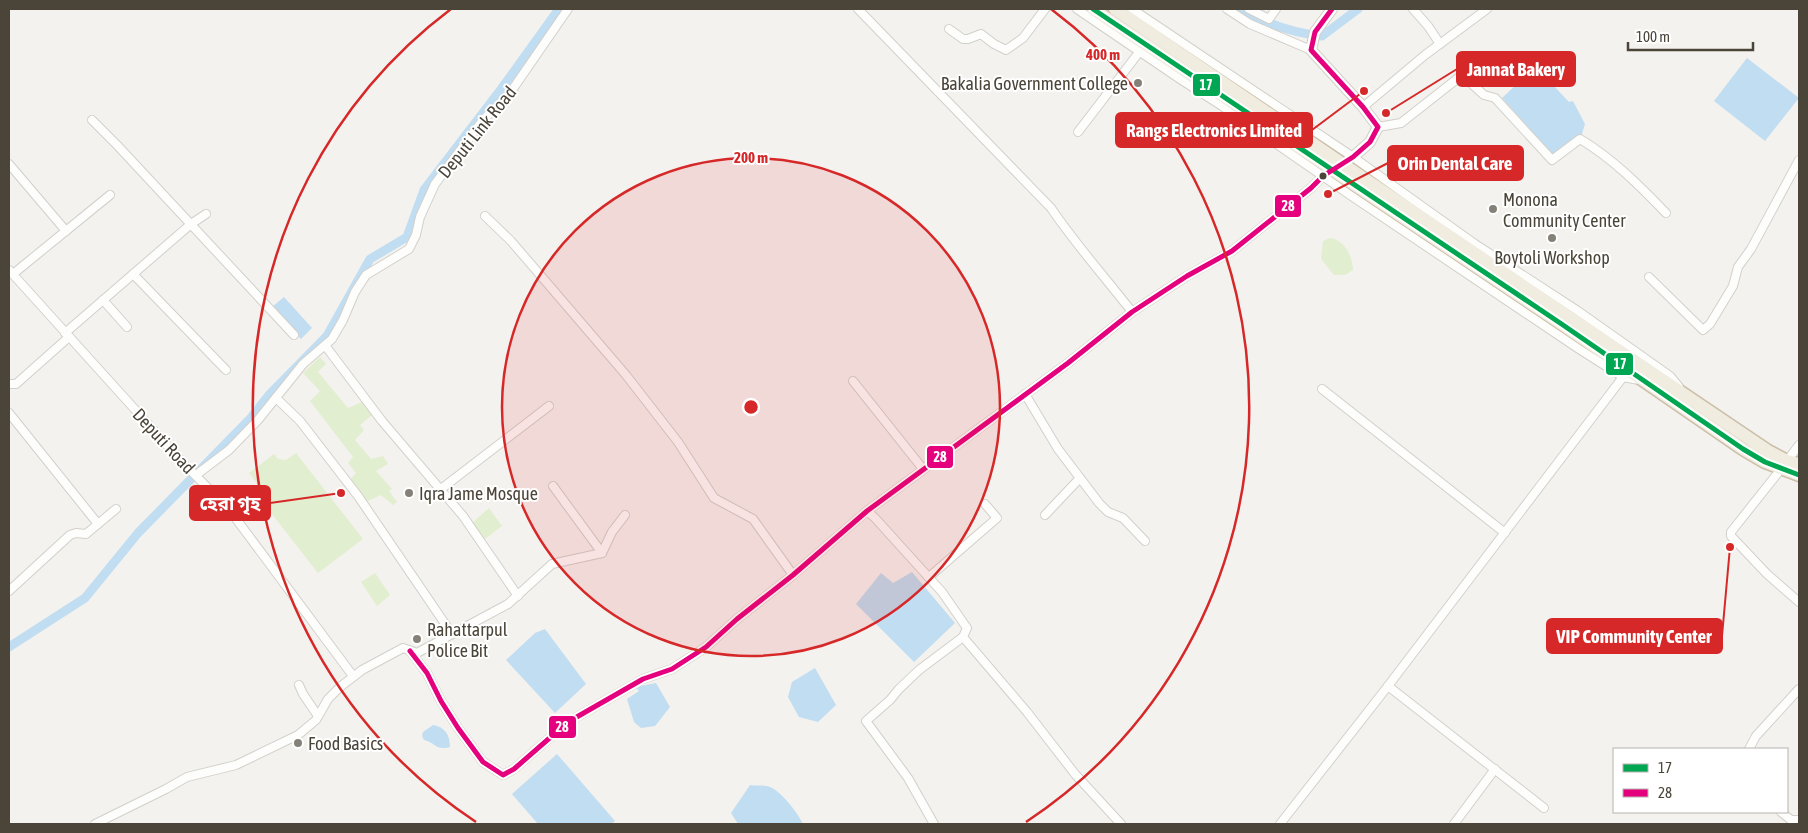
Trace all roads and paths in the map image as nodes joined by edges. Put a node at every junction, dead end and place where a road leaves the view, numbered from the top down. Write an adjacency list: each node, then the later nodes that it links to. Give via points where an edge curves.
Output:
1 (568, 9): 48 (street, Deputi Link Road, via 508,96 483,120 435,184 409,248 366,275 332,339 303,364)
2 (858, 9): 36 (street, via 1051,208)
3 (1045, 9): 14 (street, via 1023,38 1006,50 981,34 968,40)
4 (1077, 9): 17 (street)
5 (1094, 9): 43 (highway)
6 (1115, 9): 49 (highway)
7 (1132, 9): 22 (street)
8 (1227, 9): 16 (street, via 1250,24)
9 (1249, 9): 10 (street, via 1269,19)
10 (1276, 9)
11 (1332, 9): 16 (street, via 1315,32)
12 (1413, 9): 15 (street)
13 (1487, 9): 15 (street)
14 (949, 29)
15 (1440, 44): 18 (street)
16 (1311, 46): 18 (street)
17 (1140, 51): 21 (street); 25 (street)
18 (1363, 107): 20 (street)
19 (92, 120): 30 (street)
20 (1378, 127): 22 (street, via 1370,142); 27 (street, via 1401,123 1462,75 1484,95 1495,98 1552,160 1580,139 1597,149)
21 (1078, 132)
22 (1350, 159): 49 (street, via 1670,376)
23 (1799, 160): 34 (street, via 1738,267 1733,286 1703,330)
24 (9, 164): 31 (street)
25 (1326, 174): 36 (street, via 1232,252 1187,276); 42 (street, via 1470,276)
26 (110, 195): 31 (street)
27 (1666, 213)
28 (206, 214): 30 (street)
29 (485, 216): 69 (street, via 511,241 626,375 678,442 714,498 752,518)
30 (191, 224): 33 (street); 39 (street)
31 (66, 231): 32 (street)
32 (11, 272): 38 (street, Deputi Road)
33 (133, 274): 35 (street); 41 (street)
34 (1649, 277)
35 (103, 300): 37 (street); 38 (street)
36 (1132, 312): 47 (street)
37 (127, 327)
38 (67, 335): 45 (street, via 15,385); 55 (street, Deputi Road)
39 (294, 335)
40 (327, 348): 59 (street, via 382,421)
41 (226, 370)
42 (1623, 377): 43 (street); 66 (street)
43 (1641, 380): 49 (highway)
44 (853, 381): 54 (street)
45 (9, 384)
46 (1322, 389): 66 (street)
47 (1025, 394): 54 (street); 57 (street, via 1058,449)
48 (276, 398): 55 (street, Deputi Link Road, via 228,450); 74 (street, via 309,432 363,503)
49 (1679, 399): 53 (highway)
50 (549, 406): 59 (street)
51 (9, 413): 65 (street)
52 (1799, 445): 53 (street)
53 (1789, 465): 56 (highway); 73 (street, via 1731,532 1731,536)
54 (923, 469): 62 (street)
55 (196, 475): 77 (street, Deputi Road, via 228,508)
56 (1799, 475)
57 (1080, 478): 64 (street); 67 (street, via 1108,512 1123,518)
58 (553, 486): 68 (street)
59 (441, 489): 72 (street)
60 (985, 504): 70 (street, via 997,518)
61 (116, 509): 65 (street)
62 (866, 511): 69 (street); 70 (street)
63 (625, 515): 68 (street)
64 (1046, 515)
65 (98, 524): 71 (street, via 86,534 70,535)
66 (1505, 533): 79 (street)
67 (1145, 541)
68 (602, 553): 72 (street, via 552,564)
69 (793, 575): 76 (street, via 706,647 672,669 642,679 568,722 504,775 483,762)
70 (929, 577): 75 (street, via 967,628)
71 (9, 591)
72 (518, 596): 74 (street)
73 (1799, 602)
74 (452, 634): 76 (street, via 417,654)
75 (963, 637): 88 (street, via 919,670 866,721 908,778); 89 (street, via 1075,774)
76 (410, 651): 77 (street, via 403,648 390,653)
77 (353, 676): 81 (street, via 328,699)
78 (299, 685): 81 (street)
79 (1388, 686): 83 (street); 90 (street)
80 (1799, 689): 82 (street, via 1756,736)
81 (318, 716): 87 (street, via 298,735 270,749 230,767 187,777)
82 (1750, 748)
83 (1495, 769): 84 (street); 91 (street)
84 (1544, 808)
85 (1782, 813): 86 (street, via 1791,820)
86 (1799, 820)
87 (95, 824)
88 (934, 824)
89 (1121, 824)
90 (1280, 824)
91 (1454, 824)

